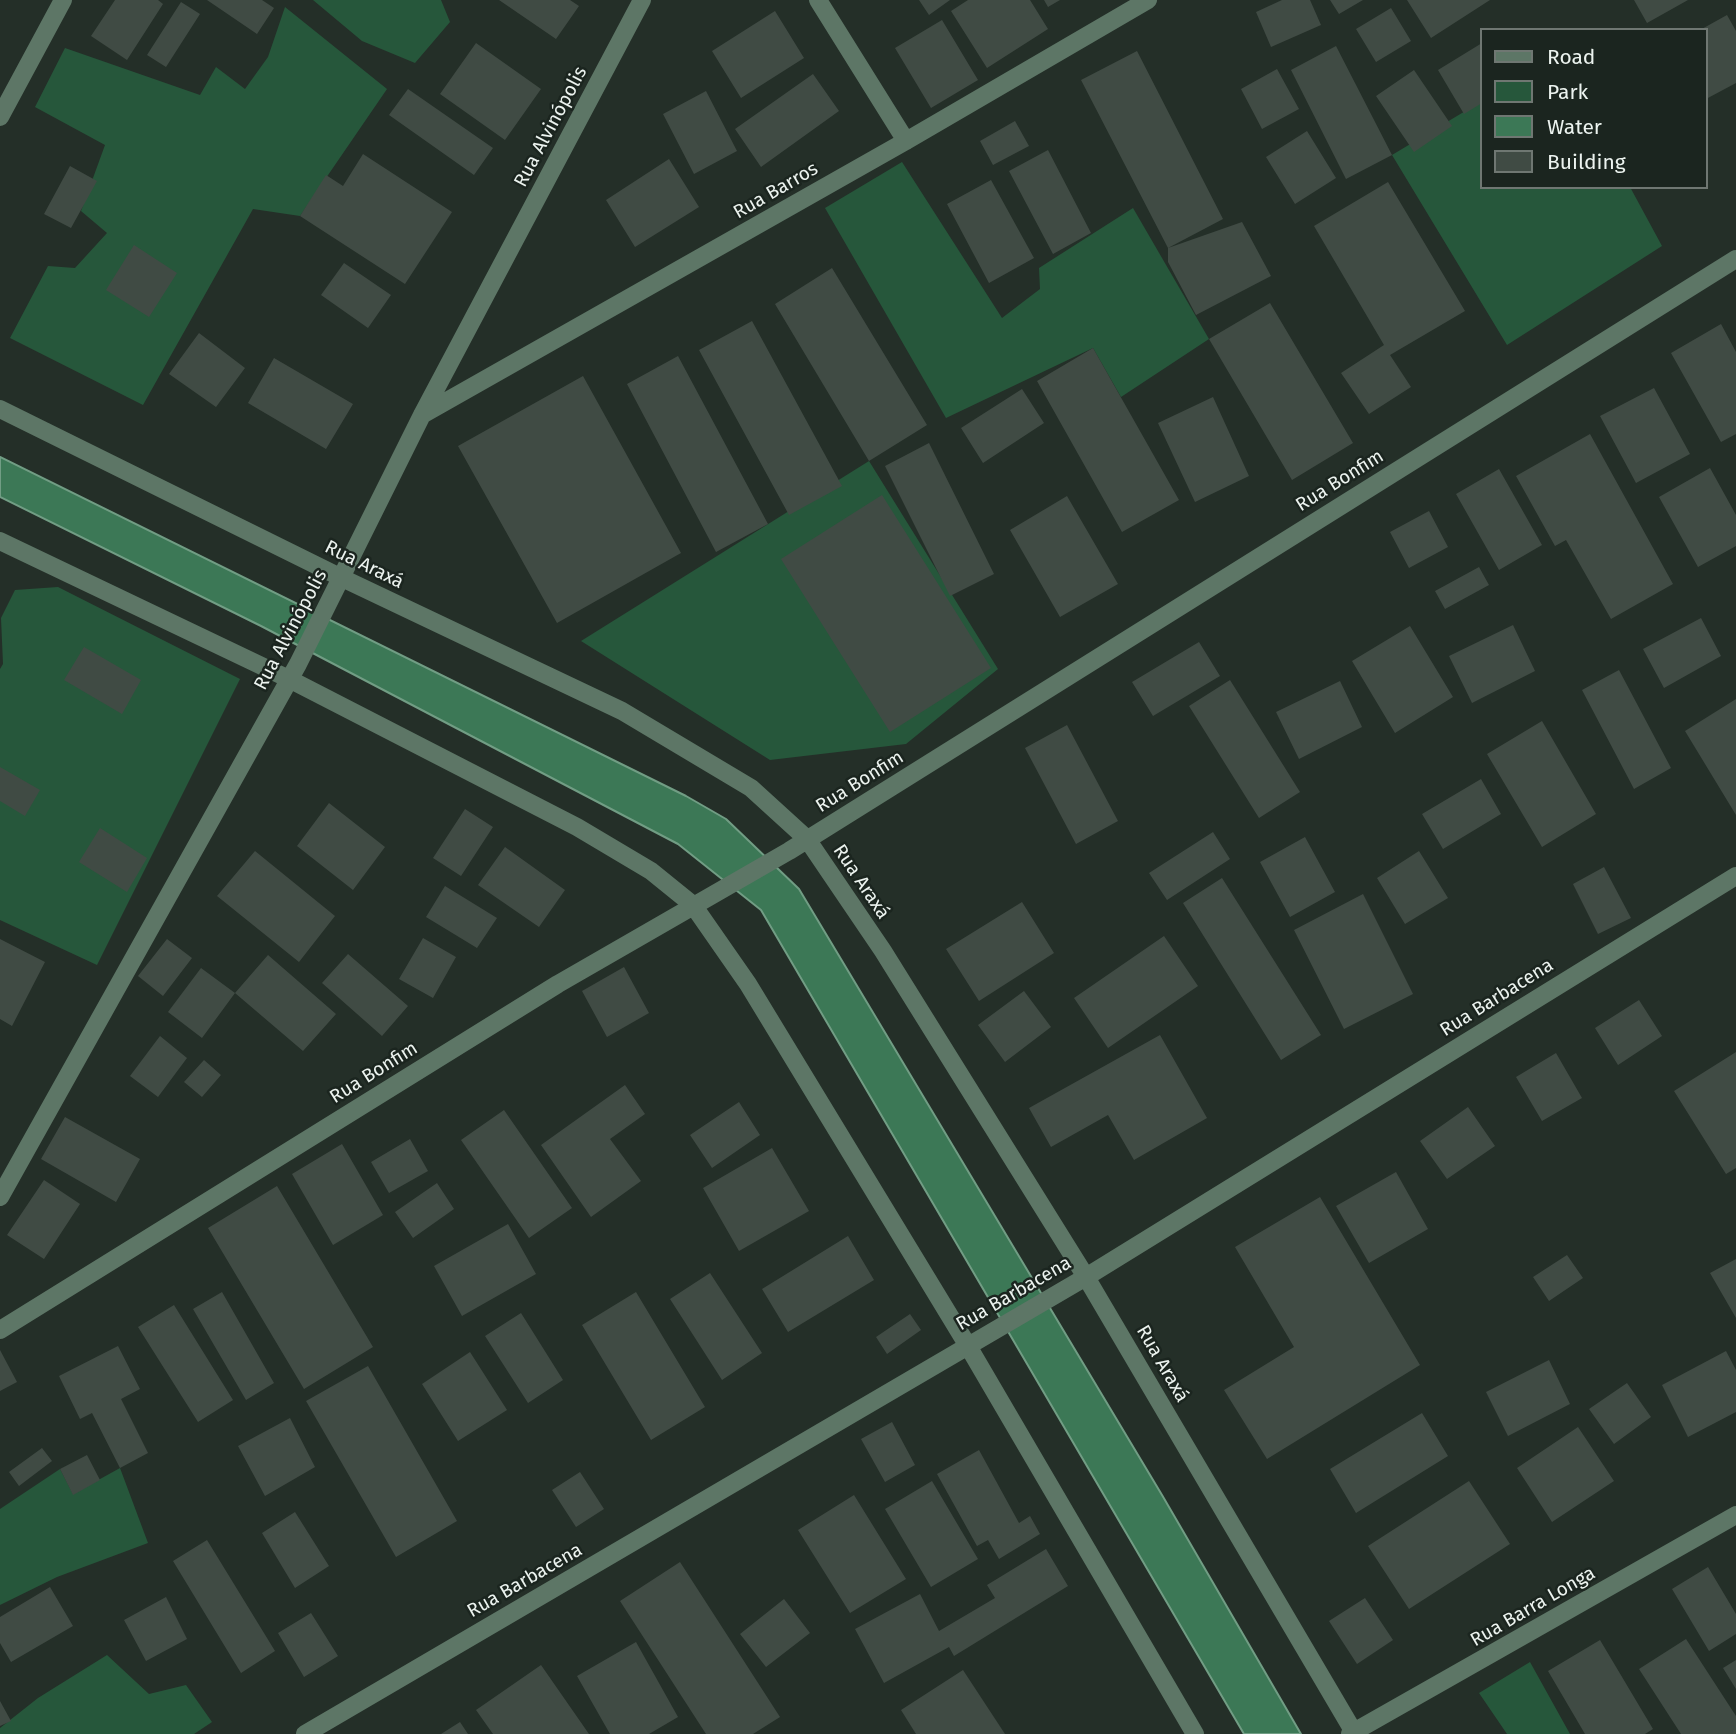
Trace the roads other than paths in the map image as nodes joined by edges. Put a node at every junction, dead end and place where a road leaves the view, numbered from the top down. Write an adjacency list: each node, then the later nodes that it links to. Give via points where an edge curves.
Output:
1 (63, 0): 5 (street)
2 (642, 0): 9 (street, Rua Alvinópolis)
3 (818, 0): 6 (street)
4 (1148, 0): 6 (street, Rua Barros)
5 (0, 117)
6 (906, 141): 9 (street, Rua Barros)
7 (1736, 259): 13 (street, Rua Bonfim)
8 (0, 409): 11 (street, Rua Araxá)
9 (422, 415): 11 (street, Rua Alvinópolis)
10 (0, 541): 12 (street)
11 (342, 578): 12 (street, Rua Alvinópolis); 13 (street, Rua Araxá, via 622,711 751,788)
12 (294, 672): 15 (street, via 577,827 651,872); 16 (street, Rua Alvinópolis)
13 (807, 839): 15 (street, Rua Bonfim); 17 (street, Rua Araxá)
14 (1736, 876): 17 (street, Rua Barbacena)
15 (693, 905): 18 (street, Rua Bonfim); 19 (street, via 748,984)
16 (0, 1197)
17 (1086, 1277): 19 (street, Rua Barbacena); 23 (street, Rua Araxá)
18 (0, 1330)
19 (968, 1346): 21 (street, Rua Barbacena); 22 (street)
20 (1736, 1515): 23 (street, Rua Barra Longa)
21 (305, 1734)
22 (1195, 1734)
23 (1353, 1734)

